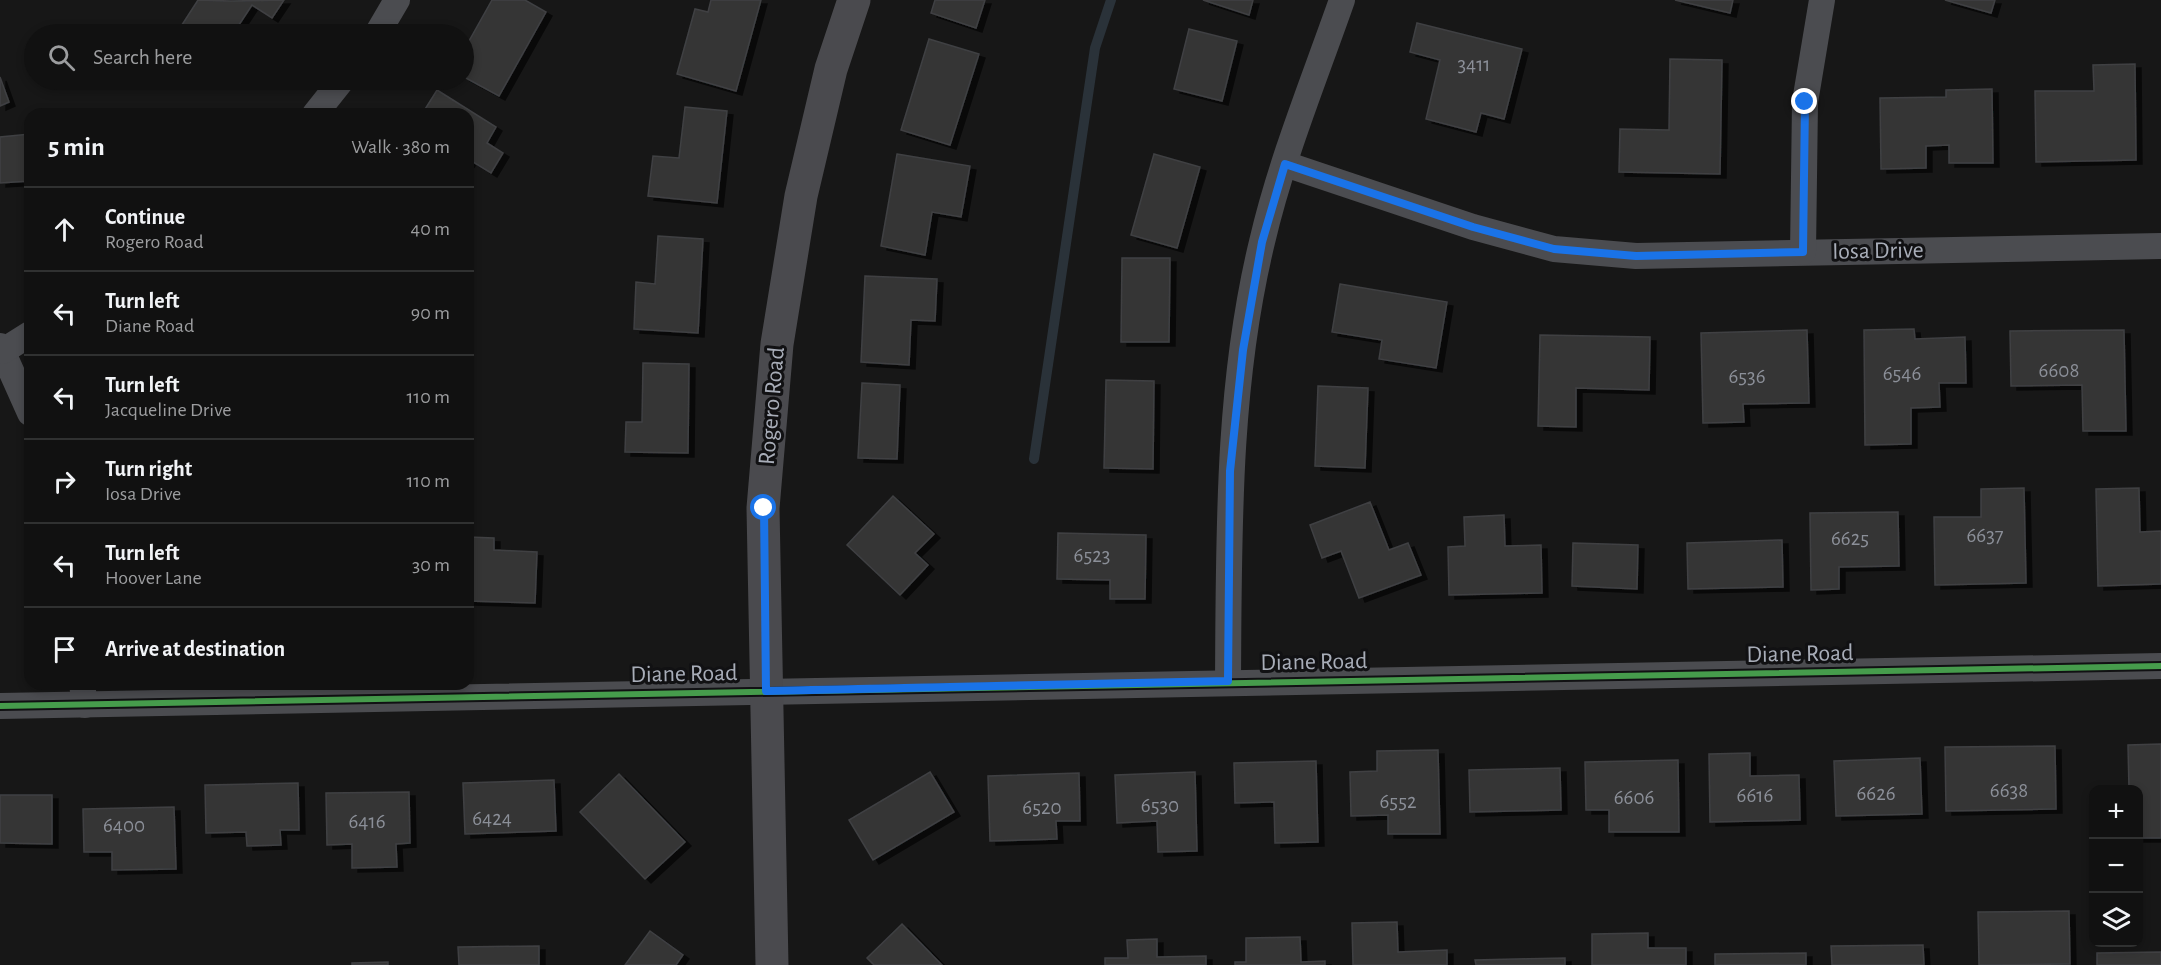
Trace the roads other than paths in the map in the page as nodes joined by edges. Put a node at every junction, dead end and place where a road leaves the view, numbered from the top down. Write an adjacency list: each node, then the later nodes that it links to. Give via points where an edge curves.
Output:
1 (398, 0): 5 (street)
2 (854, 0): 16 (street, Rogero Road, via 831,69 801,196 777,344 764,508)
3 (1342, 0): 8 (street)
4 (1822, 0): 10 (street, via 1805,102)
5 (384, 24)
6 (334, 90): 7 (street)
7 (320, 108)
8 (1285, 164): 10 (street, Iosa Drive, via 1473,227 1554,249 1636,256); 15 (street, via 1262,242 1243,350 1231,460)
9 (2161, 246): 10 (street, Iosa Drive)
10 (1803, 252)
11 (24, 337): 12 (street)
12 (1, 349): 13 (street)
13 (24, 400)
14 (2161, 666): 15 (street, Diane Road)
15 (1228, 681): 16 (street, Diane Road)
16 (766, 691): 17 (street, Diane Road); 19 (street, Rogero Road)
17 (83, 694): 18 (street, Diane Road)
18 (0, 706)
19 (772, 965)

